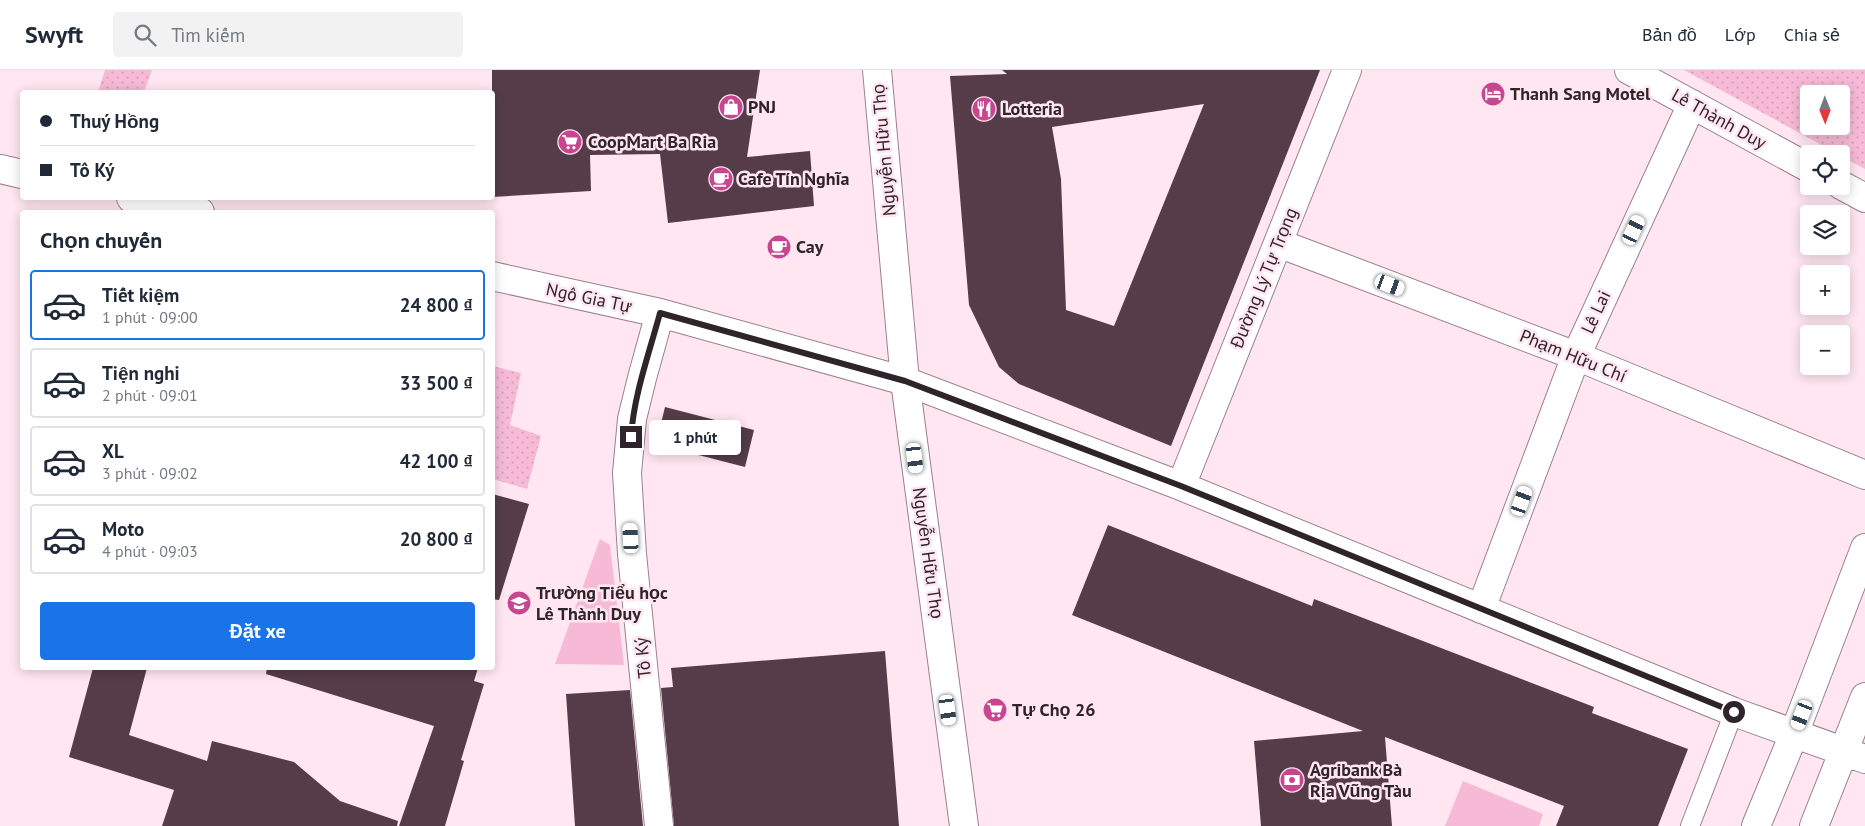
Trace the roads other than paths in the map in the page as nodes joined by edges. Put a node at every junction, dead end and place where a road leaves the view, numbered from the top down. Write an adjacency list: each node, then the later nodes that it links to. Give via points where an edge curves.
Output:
1 (877, 70): 16 (street, Nguyễn Hữu Thọ)
2 (1347, 70): 12 (street, Đường Lý Tự Trọng)
3 (1629, 70): 4 (street, Lê Thành Duy)
4 (1692, 104): 5 (street, Lê Thành Duy); 15 (street, Lê Lai)
5 (1800, 163)
6 (0, 169): 7 (street)
7 (20, 174)
8 (1850, 190): 9 (street)
9 (1865, 198)
10 (141, 200): 11 (street)
11 (190, 210)
12 (1278, 243): 15 (street, Phạm Hữu Chí); 18 (street, Đường Lý Tự Trọng)
13 (495, 277): 14 (street, Ngô Gia Tự)
14 (660, 313): 16 (street, Ngô Gia Tự); 25 (street, Tô Ký, via 632,419 628,473 632,554)
15 (1576, 356): 17 (street, Phạm Hữu Chí); 20 (street, Lê Lai)
16 (905, 381): 18 (street, Ngô Gia Tự); 26 (street, Nguyễn Hữu Thọ)
17 (1865, 475)
18 (1181, 486): 20 (street, Ngô Gia Tự)
19 (1865, 548): 23 (street)
20 (1481, 609): 22 (street, Ngô Gia Tự)
21 (1865, 697): 24 (street)
22 (1734, 712): 23 (street, Ngô Gia Tự); 27 (lane)
23 (1794, 734): 24 (street, Ngô Gia Tự); 28 (street)
24 (1854, 756): 29 (street)
25 (659, 826)
26 (964, 826)
27 (1690, 826)
28 (1756, 826)
29 (1814, 826)

